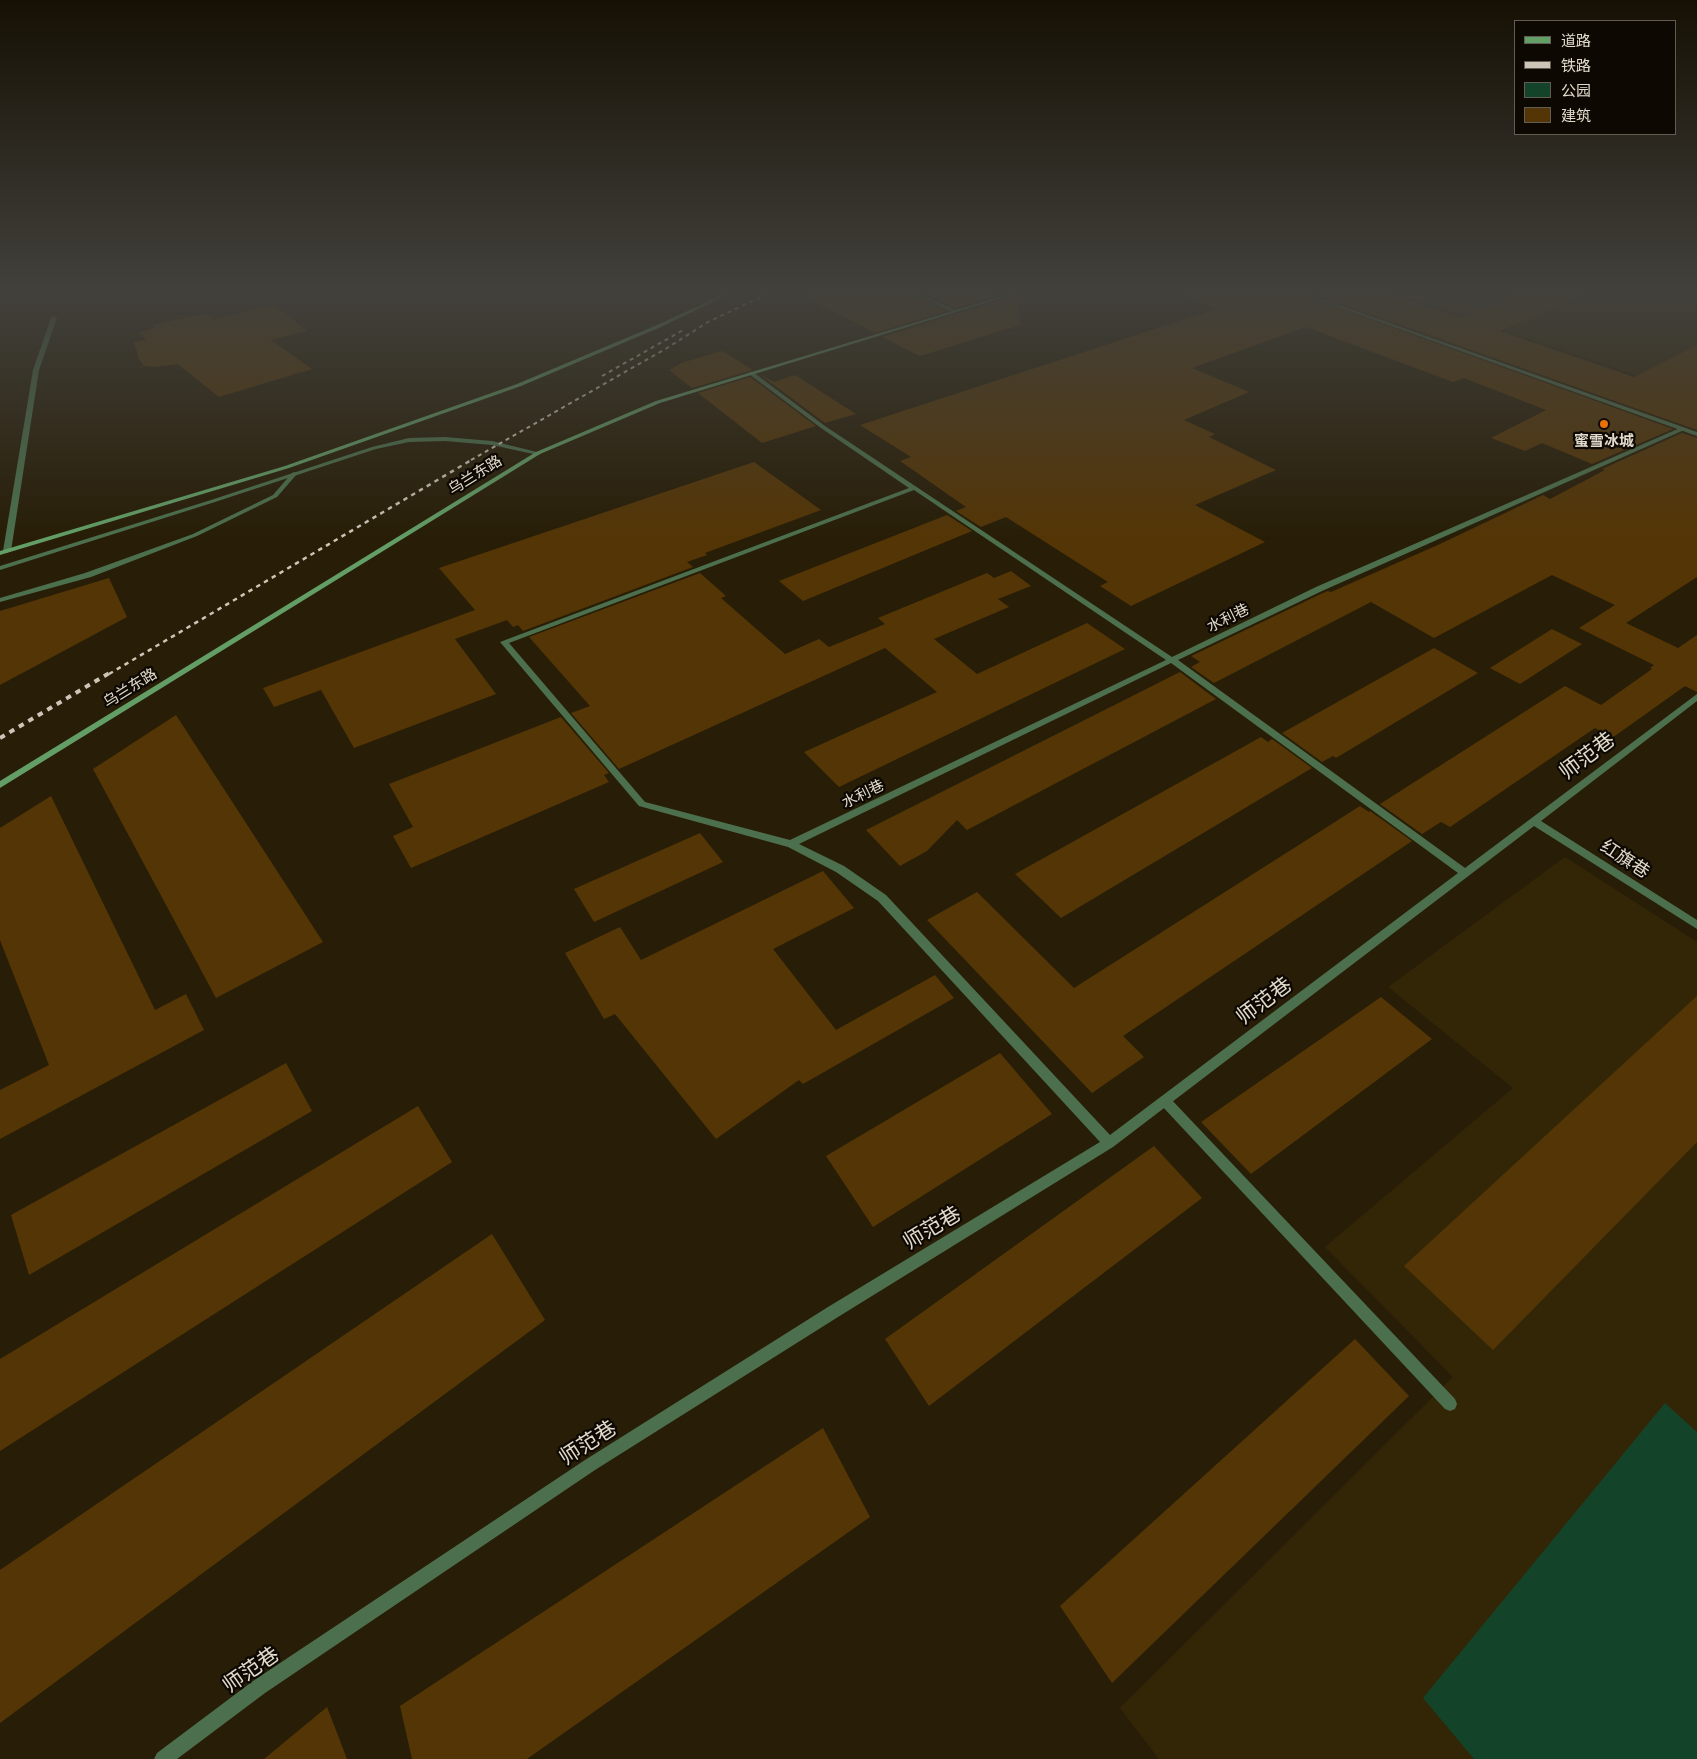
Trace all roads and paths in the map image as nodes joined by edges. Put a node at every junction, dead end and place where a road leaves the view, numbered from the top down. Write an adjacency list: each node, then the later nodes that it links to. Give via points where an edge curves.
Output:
1 (35, 376): 11 (street)
2 (540, 376): 11 (main road, via 287,466)
3 (742, 376): 8 (main road, 乌兰东路, via 658,402)
4 (756, 376): 10 (street, via 823,427)
5 (1534, 376): 6 (street)
6 (1682, 429): 7 (street); 14 (street, 水利巷, via 1319,589)
7 (1697, 434)
8 (538, 453): 9 (street, via 492,443 409,440); 16 (main road, 乌兰东路)
9 (294, 474): 12 (street); 13 (street, via 275,496 195,535 88,575)
10 (914, 488): 14 (street); 18 (street, via 504,642 642,804)
11 (3, 552)
12 (0, 568)
13 (0, 600)
14 (1172, 660): 18 (street, 水利巷); 19 (street)
15 (1697, 697): 17 (street, 师范巷)
16 (0, 785)
17 (1534, 821): 19 (street, 师范巷); 20 (street, 红旗巷)
18 (790, 844): 22 (street, via 840,869 882,898)
19 (1465, 874): 21 (street, 师范巷)
20 (1697, 925)
21 (1165, 1100): 22 (street, 师范巷); 23 (street)
22 (1109, 1143): 24 (street, 师范巷, via 590,1465 259,1687)
23 (1450, 1404)
24 (163, 1759)

